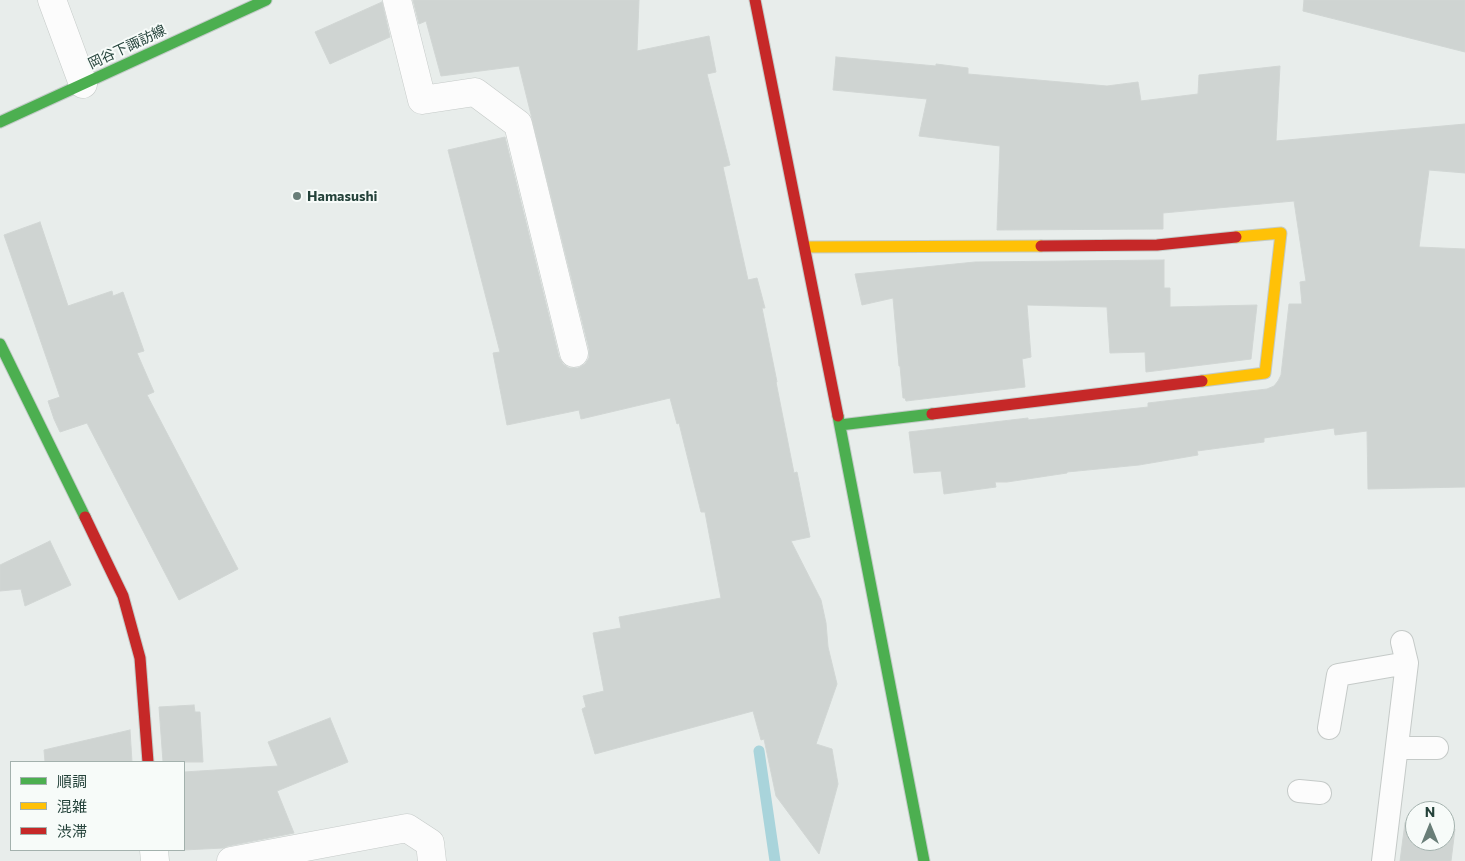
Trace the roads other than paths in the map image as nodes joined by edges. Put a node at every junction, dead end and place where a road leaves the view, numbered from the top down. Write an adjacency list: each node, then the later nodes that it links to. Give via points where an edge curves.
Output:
1 (52, 0): 5 (street)
2 (266, 0): 5 (street, 岡谷下諏訪線)
3 (397, 0): 9 (street, via 422,100 475,92 518,124)
4 (755, 0): 7 (street)
5 (82, 84): 6 (street, 岡谷下諏訪線)
6 (0, 122)
7 (805, 247): 10 (street); 10 (street, via 1157,245 1281,233 1265,373)
8 (0, 344): 14 (street, via 123,596 140,658)
9 (574, 353)
10 (840, 425): 17 (street)
11 (1330, 728): 12 (lane, via 1338,675 1404,652)
12 (1397, 748): 13 (lane); 18 (lane)
13 (1437, 748)
14 (148, 761)
15 (231, 861): 16 (street, via 408,828 430,843)
16 (432, 861)
17 (924, 861)
18 (1383, 861)

